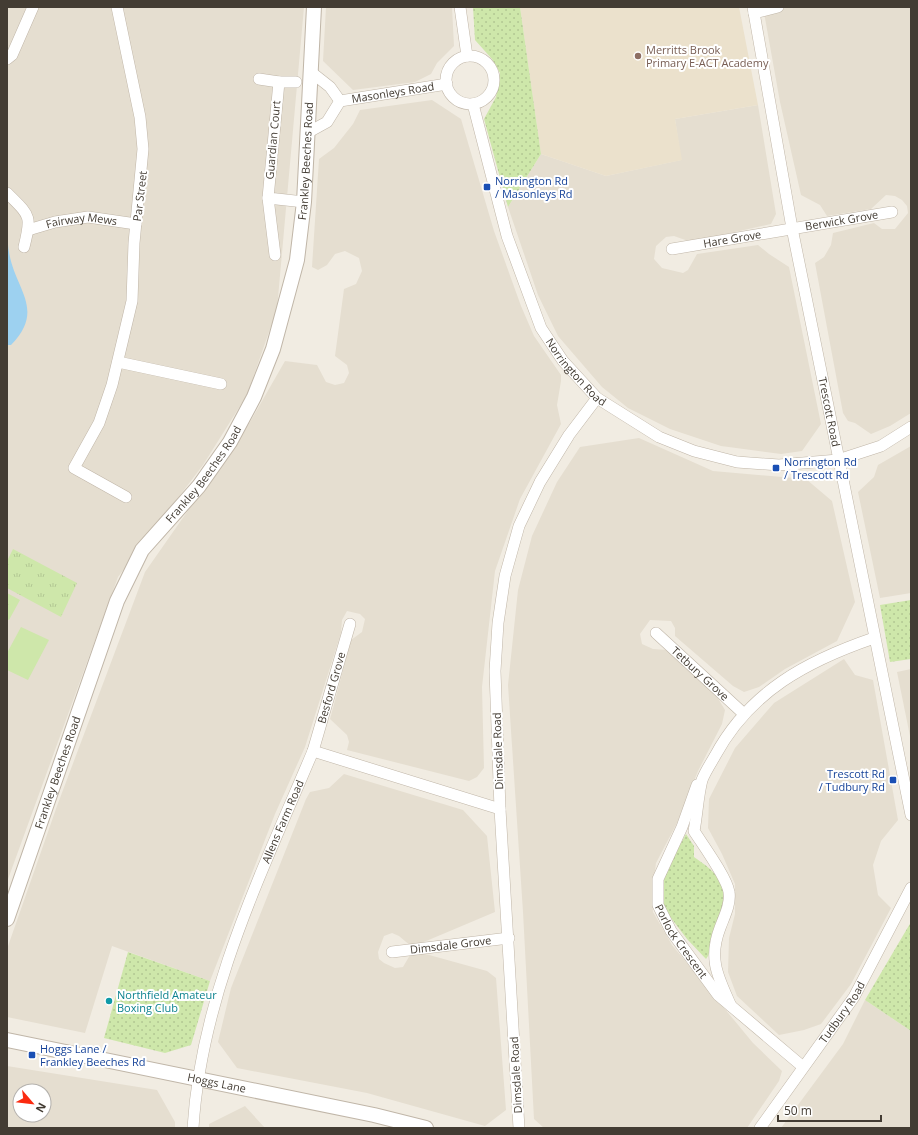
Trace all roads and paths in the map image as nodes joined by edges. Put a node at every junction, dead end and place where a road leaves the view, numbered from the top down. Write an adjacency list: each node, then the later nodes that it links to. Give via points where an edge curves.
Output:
1 (33, 7): 8 (street, via 12,55)
2 (117, 7): 21 (street, Par Street, via 142,132 143,166)
3 (314, 7): 9 (street, Frankley Beeches Road)
4 (460, 7): 7 (street)
5 (778, 7): 6 (street)
6 (753, 10): 22 (street, Trescott Road)
7 (467, 56): 13 (street, via 456,60 450,66); 15 (street, via 484,60 490,66 494,81 491,92)
8 (7, 59)
9 (311, 72): 14 (street, Masonleys Road, via 330,87); 16 (street, Frankley Beeches Road)
10 (259, 79): 11 (street)
11 (279, 82): 12 (street); 18 (street, Guardian Court)
12 (296, 82)
13 (446, 84): 14 (street, Masonleys Road); 15 (street, via 458,100)
14 (340, 101): 16 (street, Masonleys Road, via 327,122)
15 (473, 104): 29 (street, Norrington Road, via 507,236 541,328 563,362)
16 (307, 133): 19 (street, Frankley Beeches Road)
17 (7, 193): 23 (street, Fairway Mews, via 27,214 30,225)
18 (268, 198): 19 (street); 26 (street, Guardian Court)
19 (304, 202): 42 (street, Frankley Beeches Road, via 297,260 285,309 254,397 230,442 199,486 142,550 129,574 117,601)
20 (892, 212): 22 (street, Berwick Grove)
21 (136, 224): 23 (street, Fairway Mews, via 88,216); 27 (street, Par Street, via 132,301)
22 (792, 228): 25 (street, Hare Grove); 31 (street, Trescott Road)
23 (28, 230): 24 (street, Fairway Mews)
24 (24, 247)
25 (672, 249)
26 (274, 255)
27 (118, 362): 28 (street); 32 (street, Par Street, via 99,423 74,468)
28 (220, 384)
29 (597, 398): 31 (street, Norrington Road, via 659,437 694,451 737,462 780,465); 39 (street, Dimsdale Road, via 569,435 540,482 519,526 505,576 495,670)
30 (911, 427): 31 (street, Norrington Road, via 881,446)
31 (838, 460): 35 (street, Trescott Road)
32 (126, 497)
33 (350, 624): 37 (street, Besford Grove)
34 (656, 633): 36 (street, Tetbury Grove)
35 (874, 638): 36 (street, Porlock Crescent, via 835,651 792,673); 40 (street, Trescott Road)
36 (744, 714): 38 (street, Porlock Crescent, via 729,731)
37 (313, 752): 39 (street); 48 (street, Allens Farm Road, via 250,901 219,987)
38 (702, 780): 45 (street, Porlock Crescent, via 694,831 724,877 729,893 726,912 713,951 718,977); 45 (street, Porlock Crescent, via 696,785 682,827 658,879 658,905 671,931 718,995)
39 (500, 810): 43 (street, Dimsdale Road)
40 (911, 815)
41 (911, 888): 47 (street, Tudbury Road, via 854,997)
42 (7, 919)
43 (509, 938): 44 (street, Dimsdale Grove); 51 (street, Dimsdale Road)
44 (392, 952)
45 (731, 1006): 47 (street, Porlock Crescent)
46 (7, 1040): 48 (street, Hoggs Lane)
47 (802, 1066): 52 (street, Tudbury Road)
48 (198, 1079): 49 (street, Allens Farm Road); 50 (street, Hoggs Lane)
49 (192, 1128)
50 (426, 1128)
51 (519, 1128)
52 (760, 1128)

